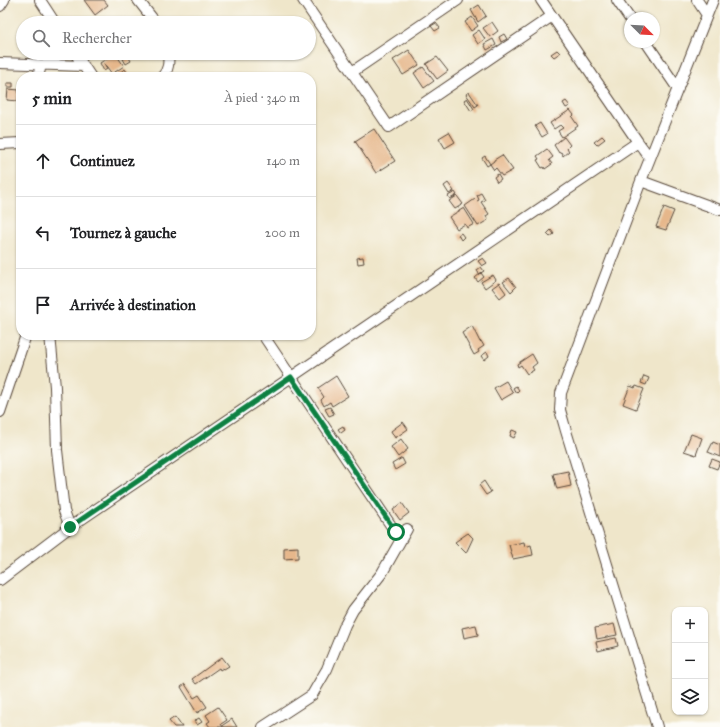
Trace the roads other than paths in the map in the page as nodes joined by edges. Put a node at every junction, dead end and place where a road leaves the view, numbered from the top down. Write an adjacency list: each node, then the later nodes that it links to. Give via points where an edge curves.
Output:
1 (4, 0): 10 (street)
2 (40, 0): 13 (street)
3 (138, 0): 14 (street)
4 (303, 0): 15 (street)
5 (458, 0): 27 (street)
6 (541, 0): 16 (street)
7 (617, 0): 11 (street)
8 (697, 0): 12 (street)
9 (713, 0): 12 (street)
10 (0, 6)
11 (625, 12)
12 (707, 15): 28 (street)
13 (50, 16)
14 (151, 16)
15 (314, 16)
16 (552, 16): 27 (street, via 389,127); 29 (street)
17 (316, 19): 27 (street)
18 (650, 48): 28 (street)
19 (80, 60): 23 (street)
20 (168, 60): 26 (street)
21 (0, 63): 22 (street)
22 (41, 65): 23 (street); 24 (street)
23 (84, 66): 25 (street)
24 (39, 72)
25 (88, 72)
26 (166, 72)
27 (352, 72)
28 (678, 89): 32 (street)
29 (638, 142): 32 (street); 38 (street)
30 (16, 143): 31 (street)
31 (0, 144)
32 (650, 158): 33 (street)
33 (641, 181): 34 (street); 45 (street, via 568,370 560,393 560,410)
34 (720, 210)
35 (24, 340): 39 (street)
36 (51, 340): 40 (street, via 55,379 57,450 64,511)
37 (266, 340): 38 (street)
38 (291, 377): 40 (street); 42 (street)
39 (0, 412)
40 (70, 527): 43 (street)
41 (407, 529): 44 (street, via 382,573 345,625 327,669 312,695)
42 (396, 532)
43 (0, 580)
44 (263, 727)
45 (657, 727)

